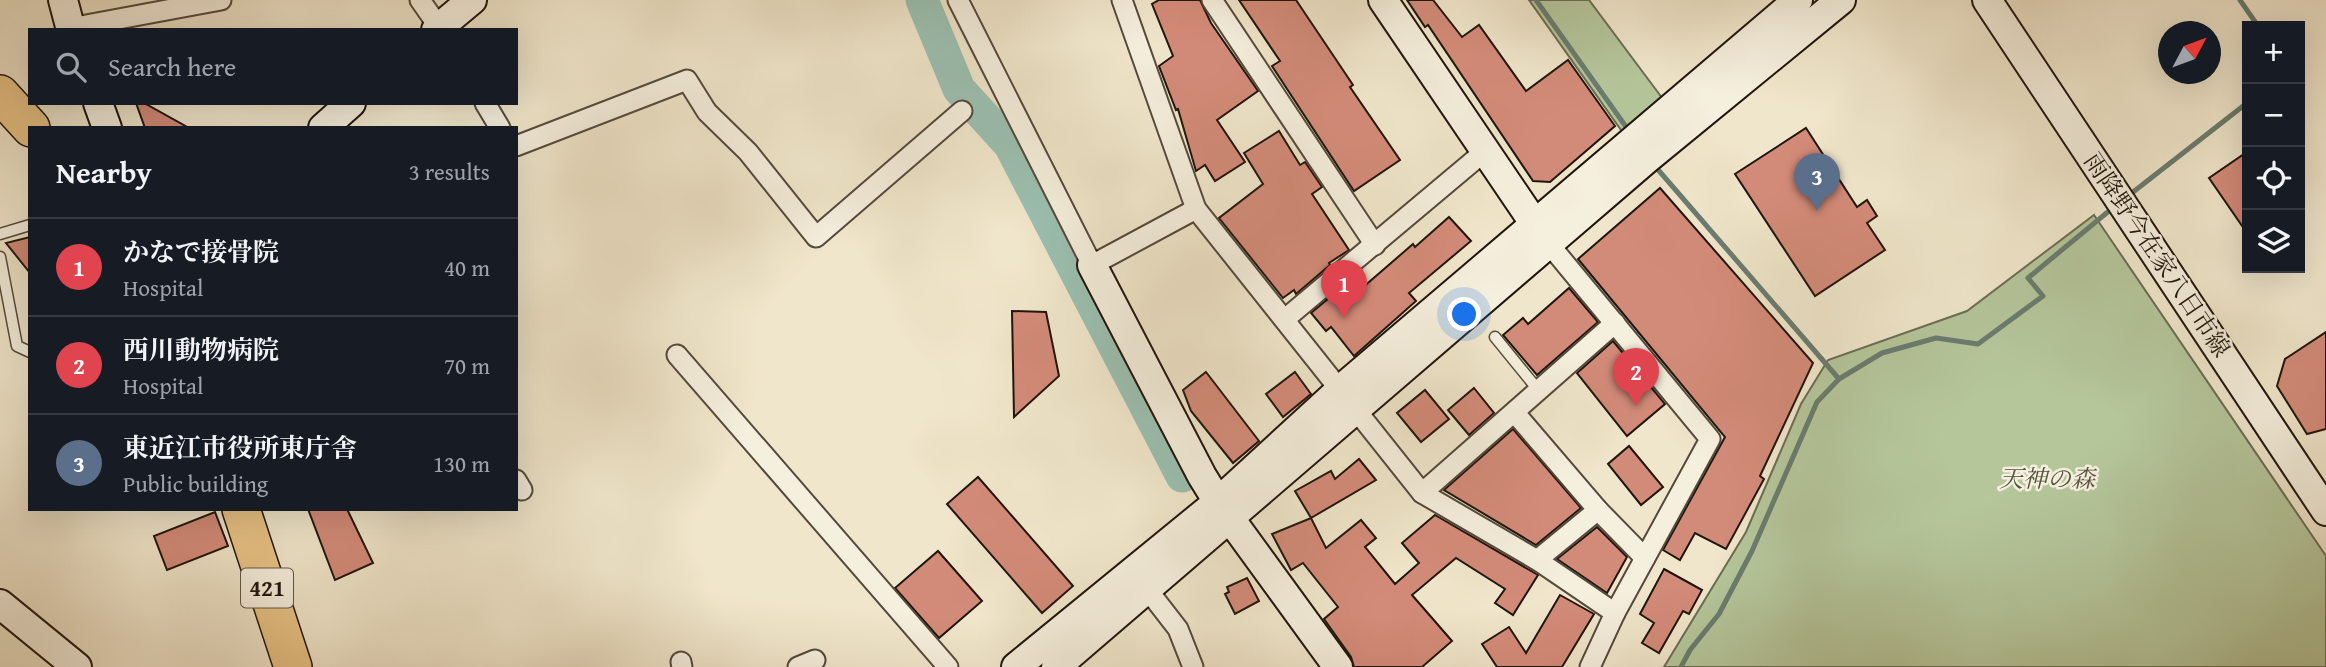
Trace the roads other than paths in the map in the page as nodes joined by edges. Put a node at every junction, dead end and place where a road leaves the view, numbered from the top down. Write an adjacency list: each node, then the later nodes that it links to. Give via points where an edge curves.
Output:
1 (63, 0): 12 (street)
2 (221, 0): 13 (street)
3 (420, 0): 14 (street)
4 (472, 0): 15 (street)
5 (958, 0): 33 (street)
6 (1212, 0): 31 (street)
7 (1383, 0): 26 (street)
8 (1841, 0): 11 (street)
9 (1987, 0): 46 (street, 雨降野今在家八日市線)
10 (1123, 1): 27 (street)
11 (1809, 10): 30 (street, via 1648,158)
12 (71, 28)
13 (76, 28)
14 (438, 28)
15 (440, 28)
16 (0, 94): 21 (highway)
17 (99, 105): 22 (street)
18 (349, 105): 23 (street)
19 (486, 105): 24 (street)
20 (962, 111): 25 (street, via 816,237 748,152 707,111 687,80)
21 (29, 126)
22 (106, 126)
23 (325, 126)
24 (499, 126)
25 (518, 145)
26 (1484, 152): 30 (street); 31 (street)
27 (1196, 209): 33 (street); 34 (street)
28 (28, 226): 29 (lane)
29 (0, 234)
30 (1541, 234): 35 (street); 40 (street)
31 (1375, 244): 34 (street)
32 (0, 257): 37 (lane, via 17,346)
33 (1092, 265): 43 (street, via 1202,476)
34 (1285, 319): 40 (street)
35 (1615, 323): 39 (street); 47 (street, via 1710,439)
36 (1495, 337): 39 (lane)
37 (28, 351)
38 (677, 355): 54 (street)
39 (1540, 391): 41 (street)
40 (1348, 399): 42 (street); 43 (street)
41 (1515, 413): 42 (street); 44 (street)
42 (1422, 493): 48 (street)
43 (1224, 509): 49 (street); 55 (street); 58 (street)
44 (1598, 510): 47 (street); 48 (street)
45 (242, 511): 53 (highway, 421)
46 (2326, 511)
47 (1645, 558): 51 (street)
48 (1537, 560): 51 (street)
49 (1147, 589): 56 (street); 57 (street, via 1178,629)
50 (0, 604): 52 (street)
51 (1615, 613): 59 (street)
52 (77, 667)
53 (293, 667)
54 (948, 667)
55 (1016, 667)
56 (1056, 667)
57 (1193, 667)
58 (1338, 667)
59 (1590, 667)

